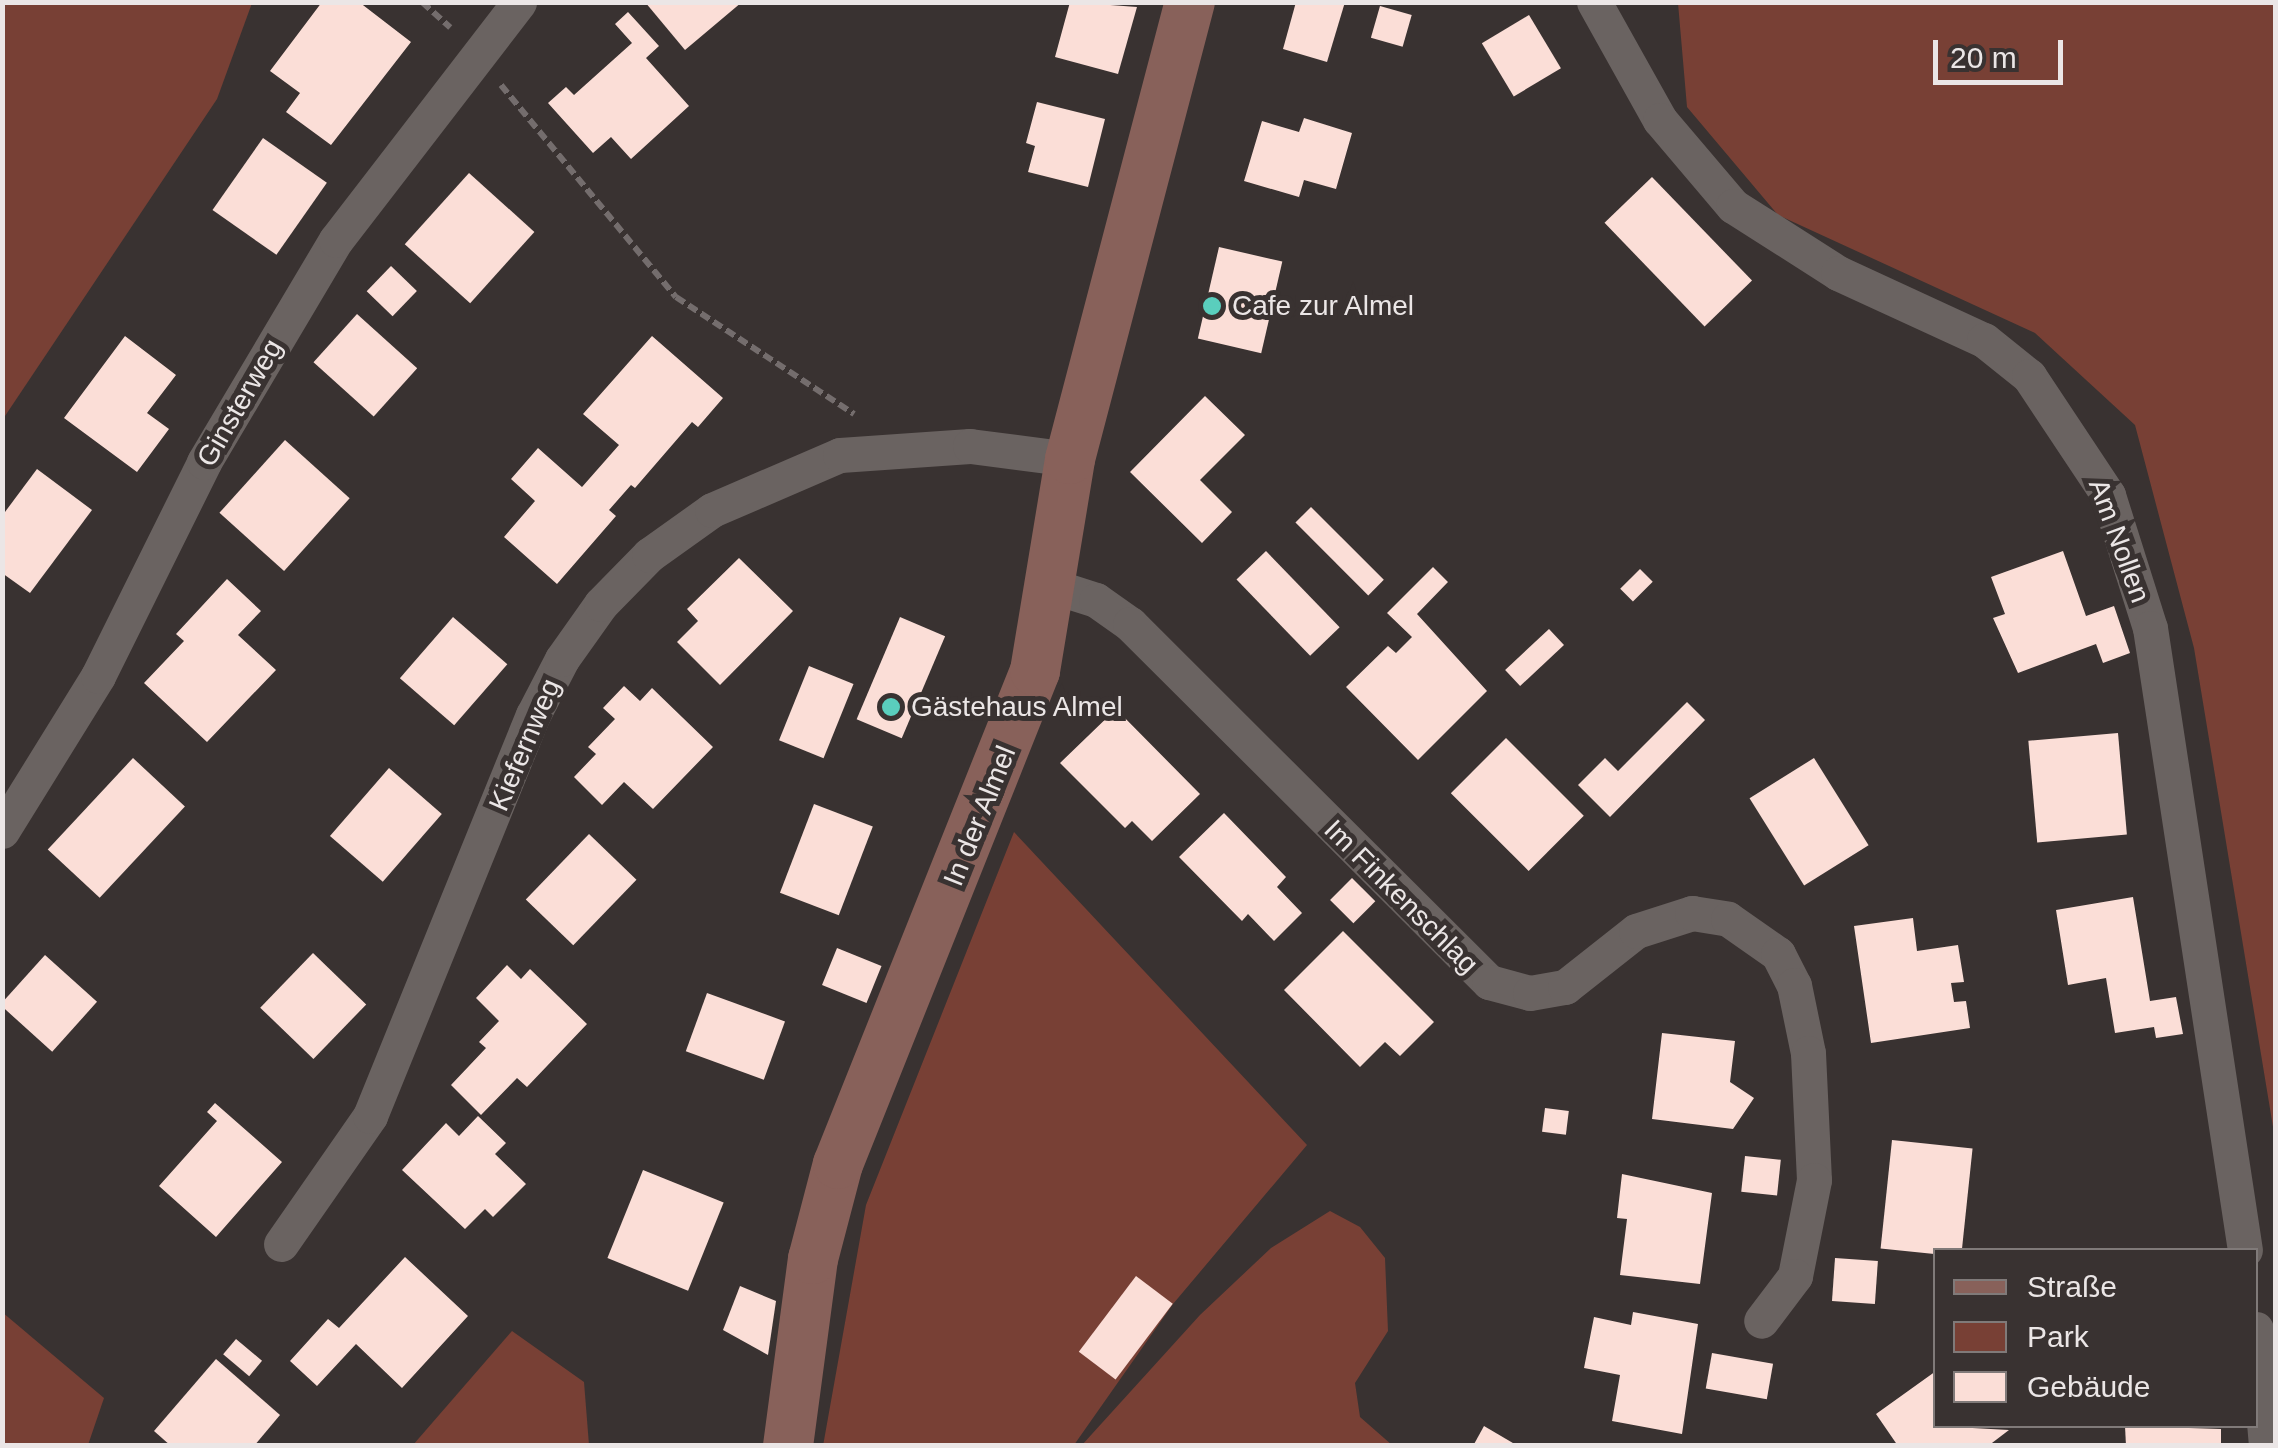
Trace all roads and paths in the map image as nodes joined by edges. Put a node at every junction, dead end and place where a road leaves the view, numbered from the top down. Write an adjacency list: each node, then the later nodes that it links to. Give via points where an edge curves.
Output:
1 (519, 2): 4 (street, Ginsterweg)
2 (1190, 2): 6 (street, In der Almel)
3 (1594, 2): 10 (street, Am Nollen, via 1660,120 1732,206 1838,273 1984,340 2040,390 2108,495 2150,628)
4 (476, 54): 5 (path, via 676,297); 8 (street, Ginsterweg, via 336,240 204,462 98,676)
5 (906, 447): 6 (street, Kiefernweg); 9 (street, Kiefernweg, via 840,455 712,510 649,555 601,604 533,715 370,1116)
6 (1070, 458): 7 (street, In der Almel)
7 (1049, 585): 11 (street, Im Finkenschlag, via 1096,600 1130,624 1488,982 1530,993 1565,987 1636,931 1692,914 1728,919 1778,954 1794,984 1808,1053 1814,1180 1794,1276); 13 (street, In der Almel, via 1035,671 1007,752 838,1164 813,1260)
8 (2, 830)
9 (281, 1244)
10 (2245, 1248)
11 (1761, 1321)
12 (2258, 1352): 14 (street)
13 (788, 1446)
14 (2266, 1446)

